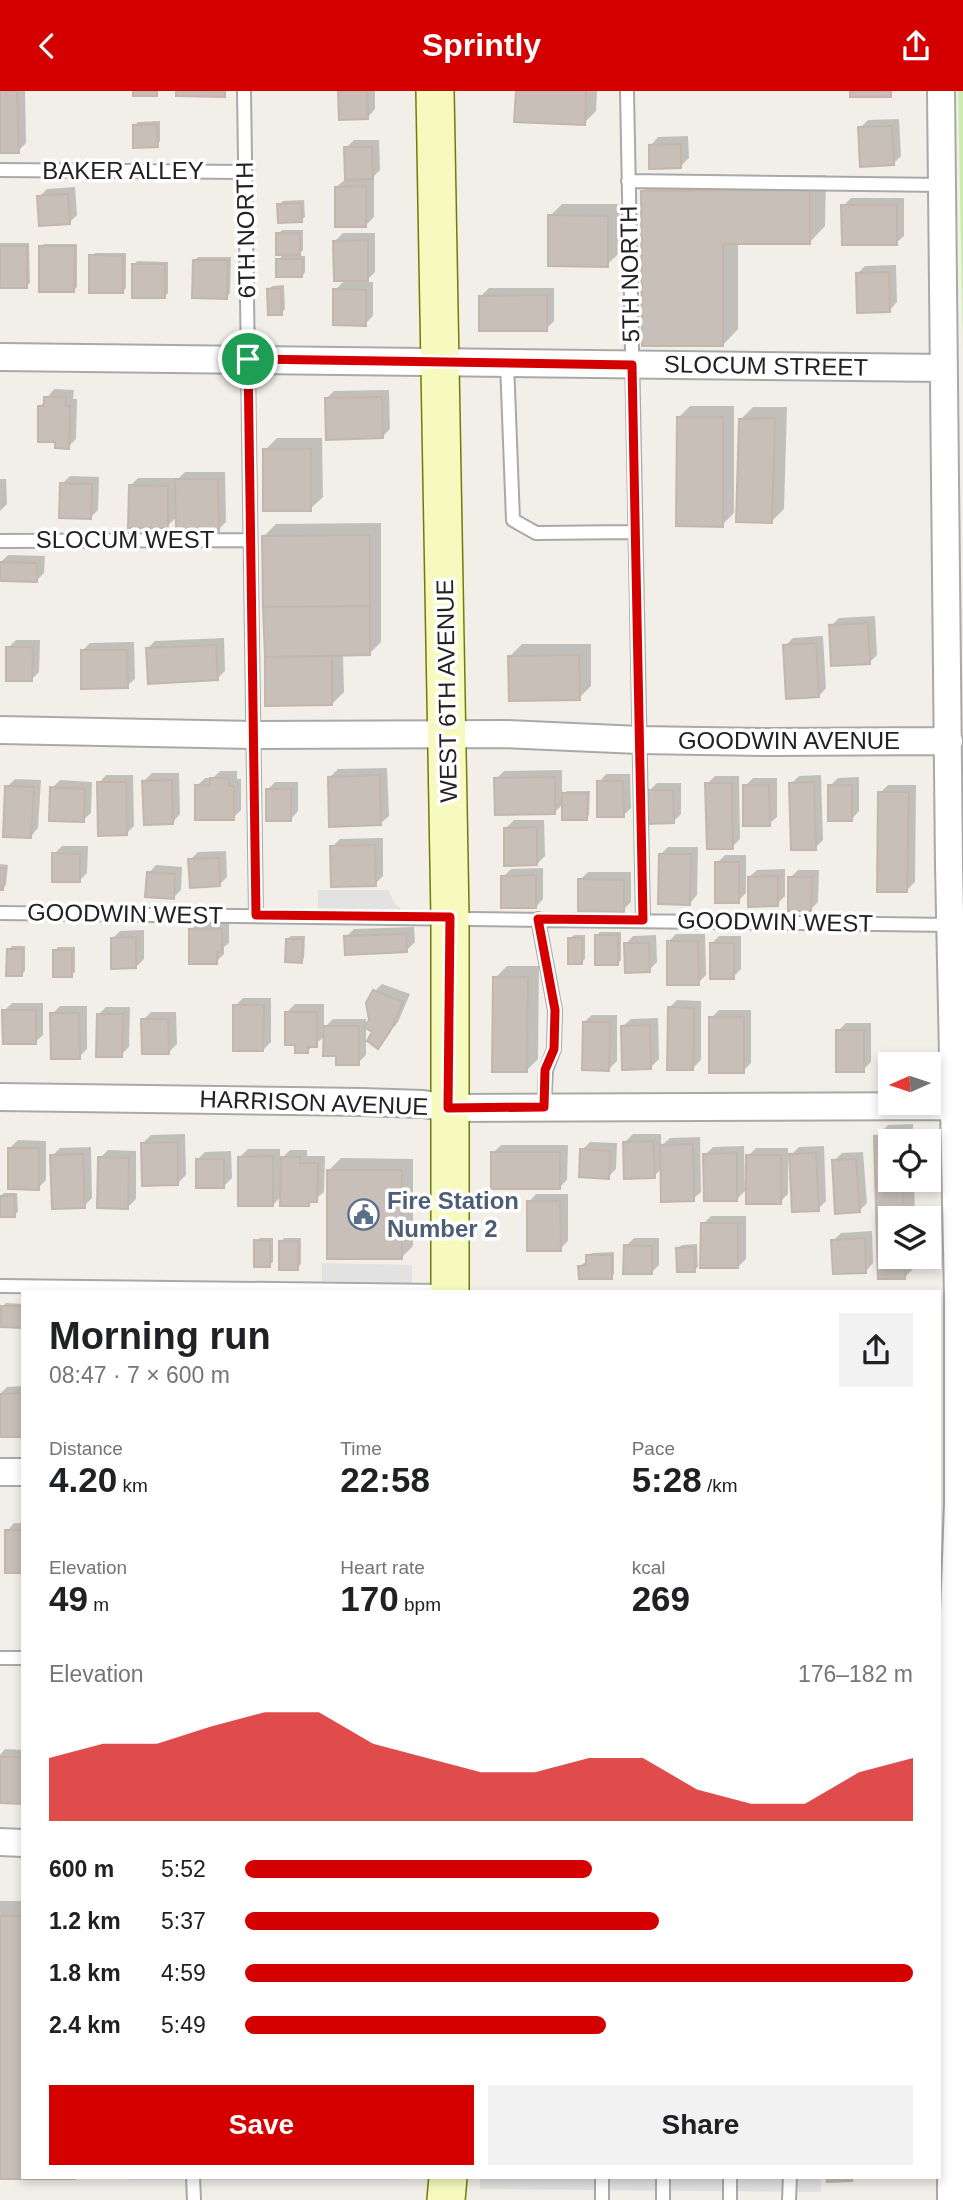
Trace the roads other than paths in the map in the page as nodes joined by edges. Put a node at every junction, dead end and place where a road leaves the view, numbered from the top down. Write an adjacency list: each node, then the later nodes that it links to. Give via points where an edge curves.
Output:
1 (244, 91): 6 (lane, 6TH NORTH)
2 (435, 91): 11 (street, WEST 6TH AVENUE)
3 (626, 91): 7 (lane, 5TH NORTH)
4 (941, 91): 8 (street)
5 (0, 170): 6 (lane, BAKER ALLEY)
6 (245, 171): 10 (lane, 6TH NORTH)
7 (628, 181): 8 (lane); 13 (lane, 5TH NORTH)
8 (943, 185): 14 (street)
9 (0, 357): 10 (street, SLOCUM STREET)
10 (248, 359): 11 (street, SLOCUM STREET); 16 (lane, 6TH NORTH)
11 (441, 362): 12 (street, SLOCUM STREET); 21 (street, WEST 6TH AVENUE)
12 (507, 363): 13 (street, SLOCUM STREET); 15 (lane, via 513,520 536,533)
13 (632, 365): 14 (street, SLOCUM STREET); 15 (lane, 5TH NORTH)
14 (947, 374): 18 (street)
15 (634, 532): 22 (lane, 5TH NORTH)
16 (250, 540): 17 (lane, SLOCUM WEST); 20 (lane, 6TH NORTH)
17 (0, 541)
18 (955, 617): 23 (street)
19 (0, 730): 20 (street, GOODWIN AVENUE)
20 (253, 734): 21 (street, GOODWIN AVENUE); 26 (lane, 6TH NORTH)
21 (447, 734): 22 (street, GOODWIN AVENUE); 27 (street, WEST 6TH AVENUE)
22 (639, 740): 23 (street, GOODWIN AVENUE); 29 (lane, 5TH NORTH)
23 (948, 741): 24 (street)
24 (956, 864): 30 (street)
25 (0, 913): 26 (lane, GOODWIN WEST)
26 (256, 915): 27 (lane, GOODWIN WEST)
27 (450, 917): 28 (lane, GOODWIN WEST); 34 (street, WEST 6TH AVENUE)
28 (538, 919): 29 (lane, GOODWIN WEST); 33 (lane, via 555,1010)
29 (643, 920): 30 (lane, GOODWIN WEST)
30 (957, 925): 32 (street)
31 (0, 1097): 34 (street, HARRISON AVENUE, via 362,1102)
32 (959, 1106): 33 (street, HARRISON AVENUE); 38 (street)
33 (544, 1107): 34 (street, HARRISON AVENUE)
34 (448, 1108): 37 (street, WEST 6TH AVENUE)
35 (0, 1286): 36 (lane)
36 (354, 1290)
37 (450, 1290)
38 (957, 1297): 41 (street)
39 (0, 1472): 40 (street)
40 (21, 1472)
41 (954, 1481): 44 (street)
42 (0, 1658): 43 (lane)
43 (21, 1658)
44 (951, 1668): 47 (street)
45 (0, 1842): 46 (street)
46 (21, 1843)
47 (951, 1853): 48 (street)
48 (951, 2038): 61 (street)
49 (193, 2179): 55 (lane)
50 (447, 2179): 56 (street)
51 (602, 2179): 57 (lane)
52 (663, 2179): 58 (lane)
53 (730, 2179): 59 (lane)
54 (790, 2179): 60 (lane)
55 (194, 2200)
56 (446, 2200)
57 (602, 2200)
58 (663, 2200)
59 (730, 2200)
60 (789, 2200)
61 (951, 2200)

